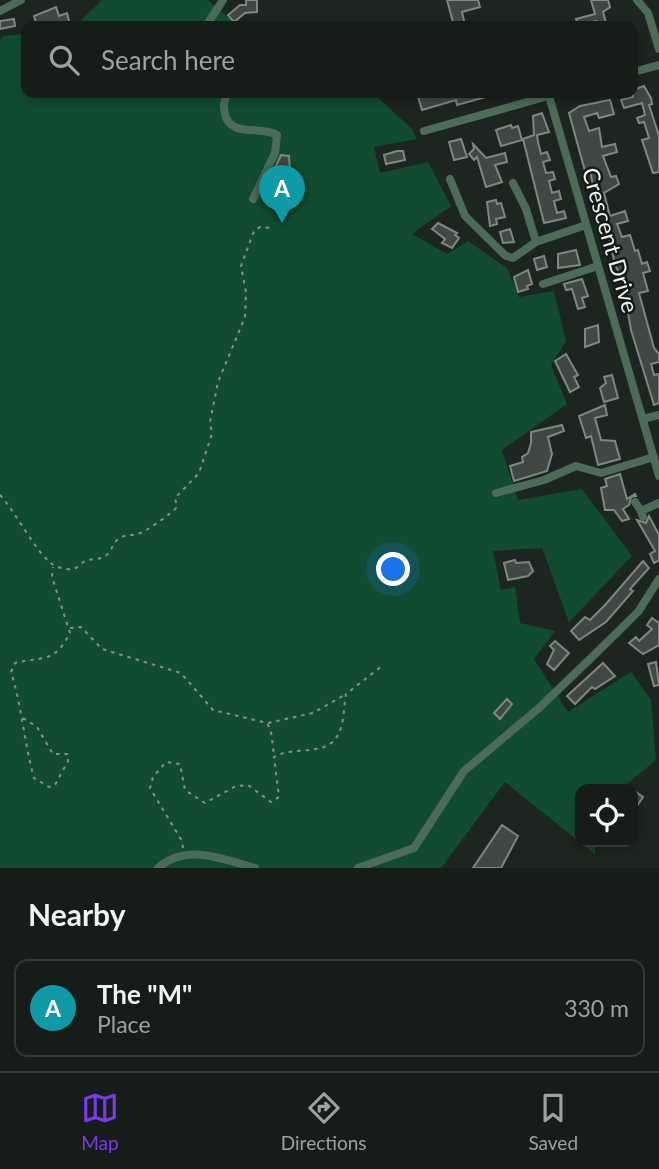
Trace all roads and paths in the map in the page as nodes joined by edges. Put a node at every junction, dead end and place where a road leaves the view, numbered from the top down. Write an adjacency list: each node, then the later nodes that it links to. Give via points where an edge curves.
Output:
1 (21, 0): 4 (street)
2 (223, 0): 5 (street)
3 (637, 0): 6 (street, via 648,13)
4 (0, 11)
5 (209, 21)
6 (657, 38): 7 (street)
7 (659, 49)
8 (659, 65): 9 (street)
9 (638, 71)
10 (226, 98): 16 (street, via 226,120 233,126 277,135 275,153)
11 (542, 98): 13 (street)
12 (550, 98): 17 (street, Crescent Drive)
13 (424, 131)
14 (450, 179): 19 (street, via 465,216 506,256 513,257)
15 (513, 183): 19 (street)
16 (253, 200)
17 (586, 225): 19 (street); 20 (street, Crescent Drive)
18 (271, 228): 30 (path, via 254,232 241,266 246,317 218,382 212,434 199,473 180,490 175,498 177,507 169,516 140,534 125,535 102,558 73,569)
19 (536, 242)
20 (598, 266): 21 (street); 23 (street, Crescent Drive)
21 (543, 284)
22 (659, 415): 23 (street)
23 (643, 419): 24 (street, Crescent Drive)
24 (654, 457): 25 (street, Crescent Drive); 26 (street, via 601,473 576,466)
25 (659, 476)
26 (496, 493)
27 (0, 495): 30 (path)
28 (635, 502): 29 (street, via 642,514)
29 (659, 503)
30 (54, 566): 32 (path, via 52,576)
31 (659, 579): 41 (street, via 638,612 555,693 464,771 414,848)
32 (68, 628): 35 (path, via 70,633 54,655 15,663 11,670); 36 (path, via 81,627 102,649 181,673 213,710)
33 (382, 666): 34 (path)
34 (346, 694): 36 (path, via 313,713); 37 (path, via 341,731 334,742)
35 (23, 718): 35 (path, via 34,778 49,787 55,785 68,754 53,754 37,727)
36 (267, 723): 37 (path)
37 (274, 757): 38 (path, via 278,797 271,802 248,785 236,786 205,803 185,790 180,764 170,761 158,770 150,788 183,841)
38 (184, 856): 39 (street); 40 (street, via 207,854)
39 (159, 868)
40 (255, 868)
41 (358, 868)

